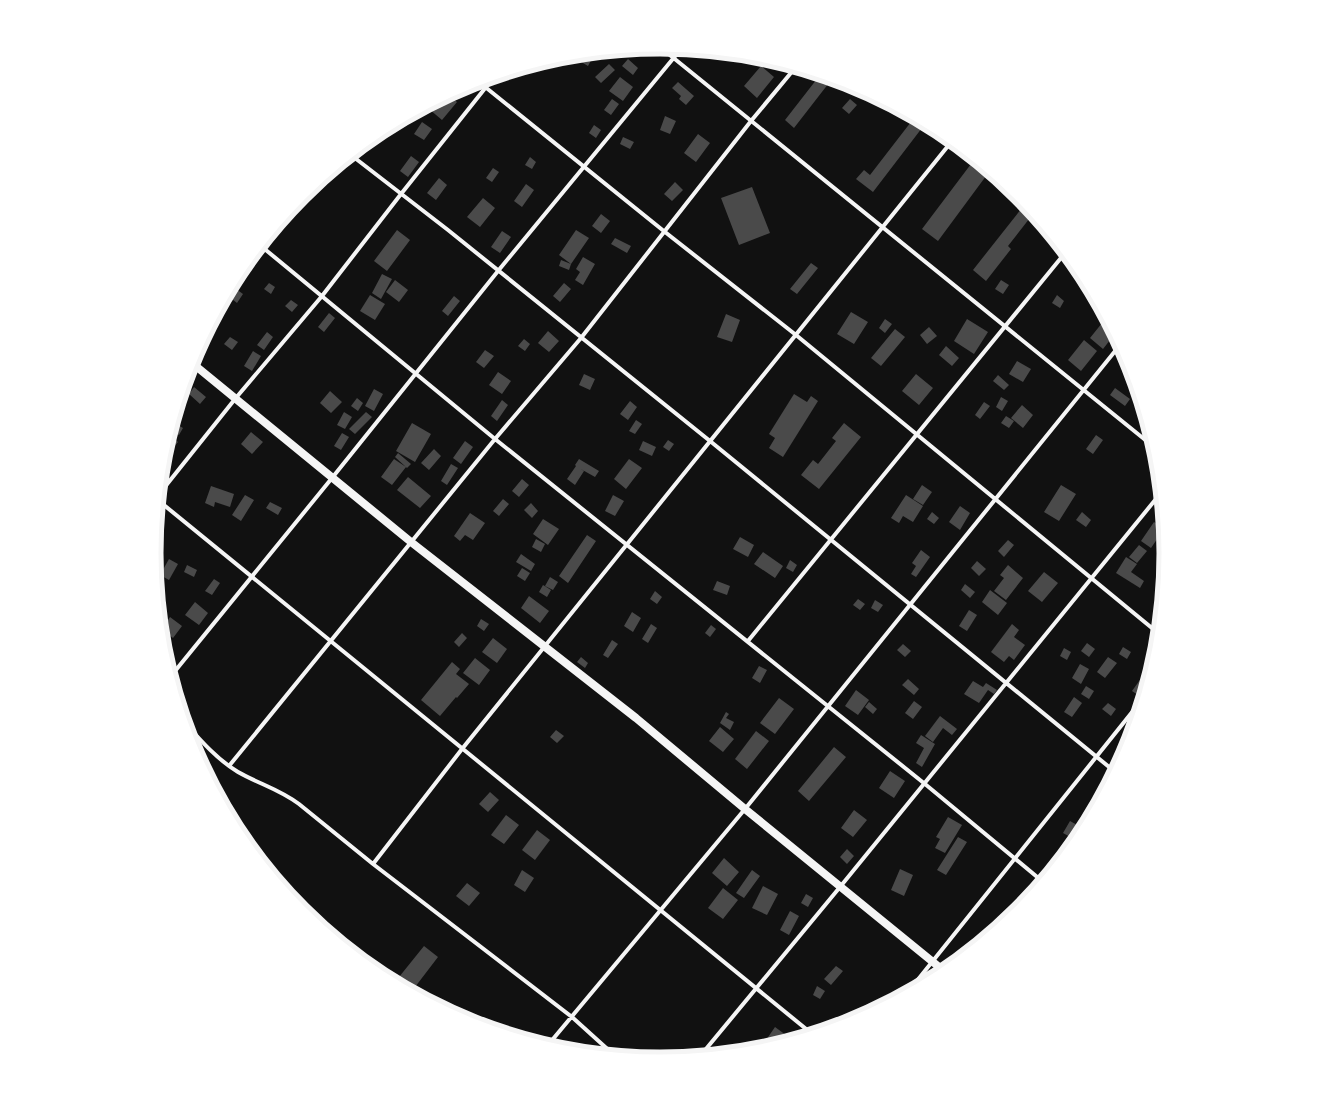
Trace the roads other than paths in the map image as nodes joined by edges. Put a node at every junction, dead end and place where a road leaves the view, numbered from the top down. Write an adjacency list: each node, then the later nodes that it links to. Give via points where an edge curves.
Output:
1 (669, 54): 3 (street)
2 (676, 54): 3 (street)
3 (673, 58): 6 (street); 9 (street)
4 (792, 72): 6 (street)
5 (486, 87): 9 (street); 10 (street)
6 (752, 122): 11 (street); 12 (street)
7 (948, 146): 11 (street)
8 (355, 158): 10 (street)
9 (583, 166): 12 (street); 15 (street)
10 (401, 194): 15 (street); 16 (street)
11 (883, 227): 17 (street); 18 (street)
12 (665, 232): 18 (street); 19 (street)
13 (264, 249): 16 (street)
14 (1062, 257): 17 (street)
15 (498, 270): 19 (street); 22 (street)
16 (322, 296): 22 (street); 24 (street)
17 (1005, 327): 23 (street); 25 (street)
18 (796, 335): 25 (street); 28 (street)
19 (581, 338): 26 (street); 28 (street)
20 (1116, 351): 23 (street)
21 (197, 367): 24 (main road)
22 (416, 373): 26 (street); 29 (street)
23 (1084, 390): 27 (street); 32 (street)
24 (235, 399): 29 (main road); 30 (street)
25 (917, 435): 32 (street); 34 (street)
26 (495, 438): 35 (street); 36 (street)
27 (1146, 440)
28 (710, 442): 34 (street); 36 (street)
29 (332, 478): 35 (main road); 37 (street)
30 (165, 486)
31 (1156, 499): 38 (street)
32 (995, 500): 38 (street); 39 (street)
33 (163, 505): 37 (street)
34 (830, 540): 39 (street); 42 (street)
35 (411, 542): 41 (street); 43 (main road)
36 (627, 545): 42 (street); 43 (street)
37 (252, 577): 41 (street); 44 (street)
38 (1091, 579): 40 (street); 45 (street)
39 (910, 605): 45 (street); 46 (street)
40 (1153, 629)
41 (330, 641): 49 (street); 51 (street)
42 (748, 642): 46 (street)
43 (545, 646): 49 (street); 54 (main road)
44 (175, 671)
45 (1006, 684): 50 (street); 53 (street)
46 (828, 706): 53 (street); 54 (street)
47 (1134, 710): 50 (street)
48 (195, 735): 51 (street)
49 (462, 749): 56 (street); 59 (street)
50 (1096, 756): 52 (street); 55 (street)
51 (229, 766): 56 (street, via 287,795)
52 (1111, 768)
53 (925, 784): 55 (street); 58 (street)
54 (746, 809): 58 (main road); 59 (street)
55 (1014, 858): 57 (street); 60 (street)
56 (373, 864): 64 (street)
57 (1038, 878)
58 (840, 887): 60 (main road); 63 (street)
59 (661, 911): 63 (street); 64 (street)
60 (932, 962): 61 (main road); 62 (street)
61 (939, 967)
62 (918, 980)
63 (756, 988): 65 (street); 68 (street)
64 (572, 1017): 66 (street); 67 (street)
65 (806, 1030)
66 (553, 1040)
67 (609, 1049)
68 (705, 1050)

